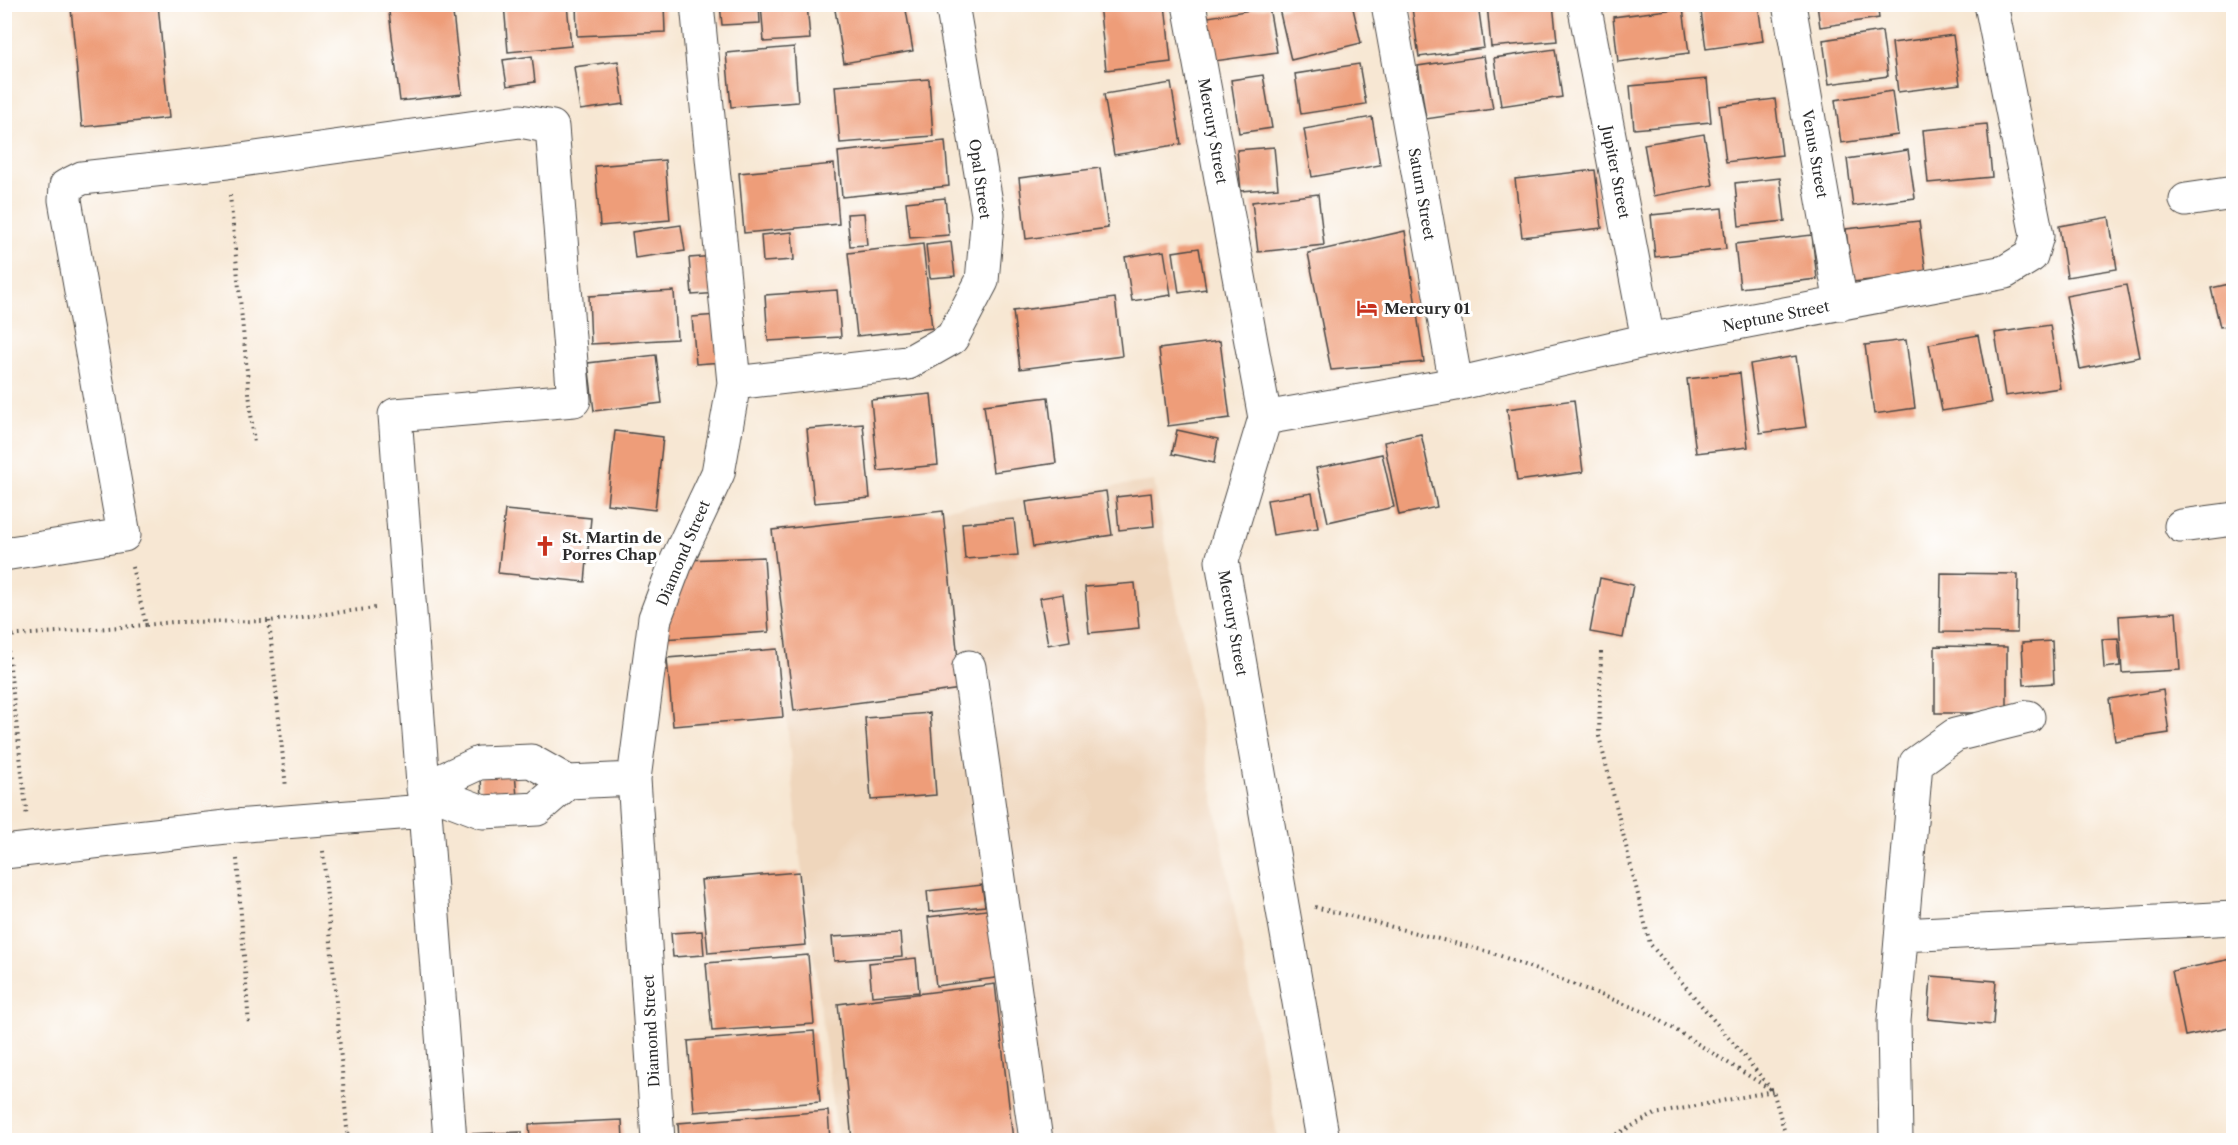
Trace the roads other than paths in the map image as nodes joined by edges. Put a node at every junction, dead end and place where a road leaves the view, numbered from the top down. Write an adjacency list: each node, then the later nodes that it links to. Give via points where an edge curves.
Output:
1 (697, 4): 12 (street, Diamond Street)
2 (952, 4): 12 (street, Opal Street, via 988,214 982,281 952,338 909,363)
3 (1189, 4): 14 (street, Mercury Street)
4 (1388, 4): 13 (street, Saturn Street)
5 (1584, 4): 11 (street, Jupiter Street)
6 (1789, 4): 10 (street, Venus Street)
7 (1991, 4): 10 (street, Neptune Street, via 2037,236 2031,256 2005,272)
8 (2234, 193): 9 (street)
9 (2186, 200)
10 (1841, 304): 11 (street, Neptune Street)
11 (1648, 340): 13 (street, Neptune Street)
12 (734, 383): 20 (street, Diamond Street, via 718,473 655,618)
13 (1456, 384): 14 (street, Neptune Street)
14 (1265, 418): 29 (street, Mercury Street, via 1222,561)
15 (2234, 519): 16 (street)
16 (2181, 526)
17 (4, 554): 22 (street, via 124,535 65,200 66,186 82,178 520,122 552,126 574,400 395,415)
18 (969, 667): 28 (street)
19 (2028, 717): 25 (street, via 1955,735 1916,763)
20 (634, 779): 21 (street); 27 (street, Diamond Street)
21 (568, 782): 22 (street, via 537,809 483,813); 22 (street, via 531,761 478,763)
22 (424, 800): 23 (street, via 305,821); 26 (street)
23 (18, 851)
24 (2234, 918): 25 (street)
25 (1902, 934): 30 (street, via 1894,1022)
26 (450, 1140)
27 (658, 1140)
28 (1036, 1140)
29 (1323, 1140)
30 (1896, 1140)

